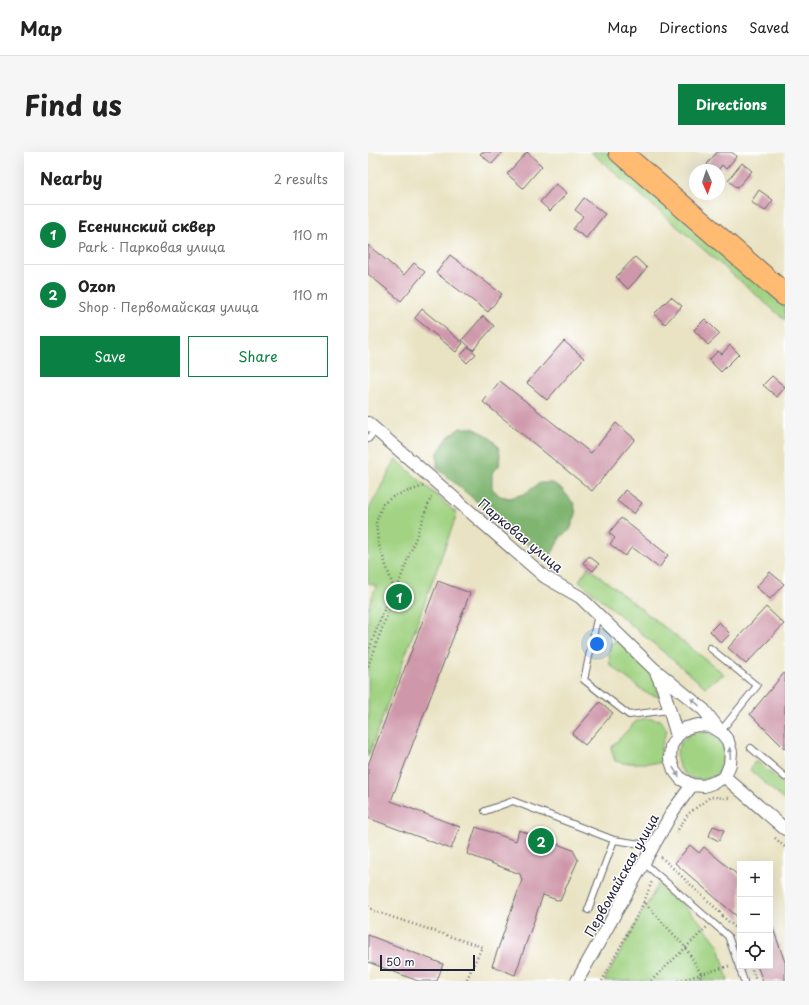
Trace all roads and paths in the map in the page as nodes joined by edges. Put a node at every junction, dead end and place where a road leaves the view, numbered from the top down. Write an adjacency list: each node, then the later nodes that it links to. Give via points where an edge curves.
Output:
1 (620, 152): 2 (highway)
2 (785, 295)
3 (371, 431): 4 (street, Парковая улица)
4 (436, 482): 5 (street, Парковая улица, via 545,577 580,596); 7 (path, via 394,496 383,504 376,522 378,542 393,586); 8 (path)
5 (598, 614): 9 (street, Парковая улица); 10 (lane, via 584,680 629,715)
6 (710, 648): 11 (lane, via 757,686)
7 (368, 652)
8 (368, 666)
9 (654, 669): 10 (street, Парковая улица); 11 (street, Парковая улица, one-way to 9, via 704,710)
10 (669, 710): 12 (street, Парковая улица)
11 (720, 732): 12 (street, via 710,726 698,725 686,728); 14 (street, one-way to 11, via 731,752 728,741)
12 (677, 736): 16 (street, one-way to 16, via 671,746 670,758 674,770 681,779)
13 (751, 748): 15 (lane)
14 (725, 777): 16 (street, via 704,786); 19 (street)
15 (785, 777)
16 (692, 785): 23 (street, Первомайская улица, via 672,811)
17 (735, 803): 21 (path, via 729,798 710,797 688,814)
18 (485, 811): 22 (lane, via 513,801)
19 (785, 828)
20 (774, 837): 24 (path)
21 (673, 838)
22 (614, 840): 23 (lane); 29 (lane)
23 (654, 846): 27 (street, Первомайская улица)
24 (785, 847)
25 (665, 851): 26 (path)
26 (661, 857)
27 (644, 862): 30 (lane); 39 (street, Первомайская улица)
28 (368, 906): 38 (path, via 374,911 482,947)
29 (588, 910)
30 (712, 922): 31 (path, via 723,915); 32 (path); 33 (lane, via 728,936)
31 (737, 931)
32 (686, 948): 37 (path); 40 (path, via 644,902); 41 (path)
33 (737, 960)
34 (737, 963): 37 (path)
35 (740, 969): 44 (lane)
36 (752, 969): 45 (path)
37 (701, 974): 42 (path); 43 (path)
38 (466, 981)
39 (577, 981)
40 (602, 981)
41 (651, 981)
42 (678, 981)
43 (700, 981)
44 (744, 981)
45 (756, 981)

